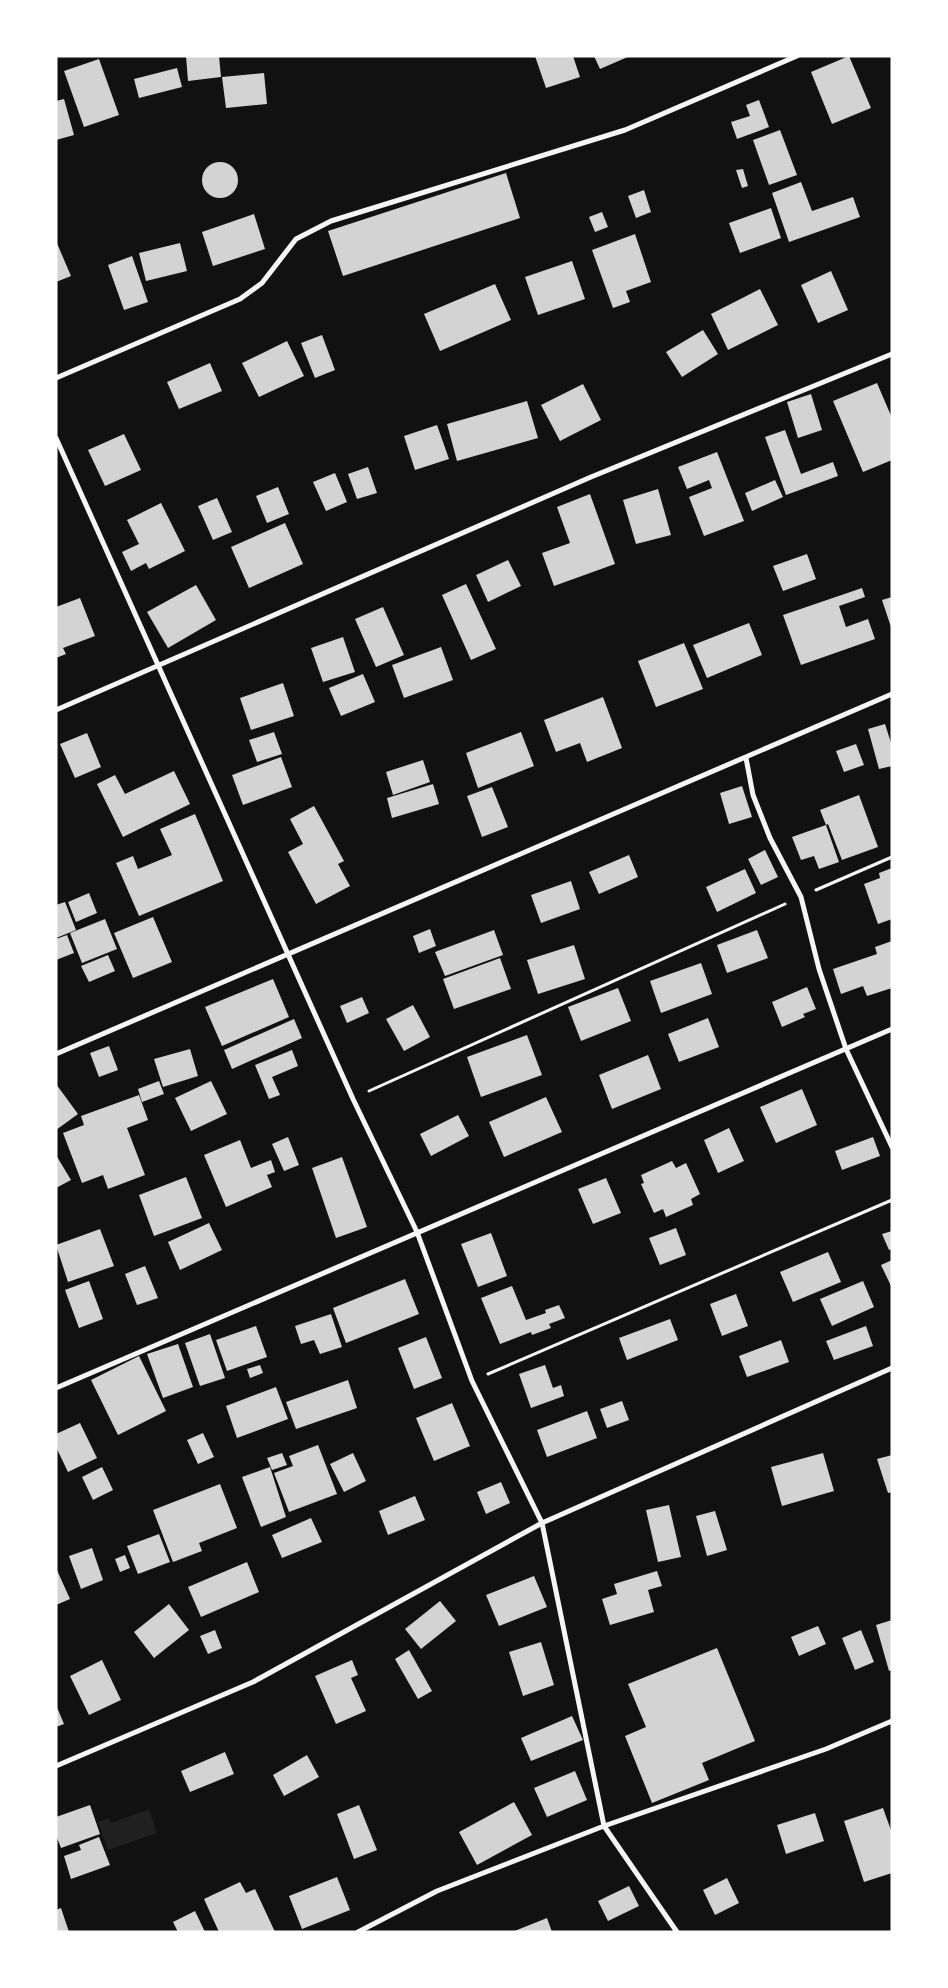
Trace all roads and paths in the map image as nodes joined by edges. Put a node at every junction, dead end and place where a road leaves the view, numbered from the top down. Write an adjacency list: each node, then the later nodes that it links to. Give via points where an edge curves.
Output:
1 (797, 56): 3 (street, via 626,130 331,221 296,239 262,283 240,299)
2 (892, 354): 5 (street, via 591,477)
3 (56, 378)
4 (56, 438): 5 (street)
5 (159, 665): 7 (street); 11 (street)
6 (892, 694): 8 (street)
7 (56, 710)
8 (746, 758): 10 (street, via 753,795 770,838); 11 (street)
9 (892, 857): 10 (path)
10 (801, 896): 13 (street, via 820,970); 15 (path)
11 (289, 955): 14 (street); 15 (street)
12 (892, 1029): 13 (street)
13 (846, 1049): 16 (street); 18 (street)
14 (56, 1054)
15 (353, 1098): 18 (street)
16 (892, 1147)
17 (892, 1200): 20 (path)
18 (417, 1232): 20 (street); 21 (street)
19 (892, 1368): 22 (street)
20 (472, 1381): 22 (street)
21 (56, 1388)
22 (542, 1523): 24 (street, via 254,1682); 25 (street)
23 (892, 1721): 25 (street, via 826,1749)
24 (56, 1766)
25 (604, 1826): 26 (street, via 437,1892); 27 (street)
26 (358, 1932)
27 (677, 1932)

